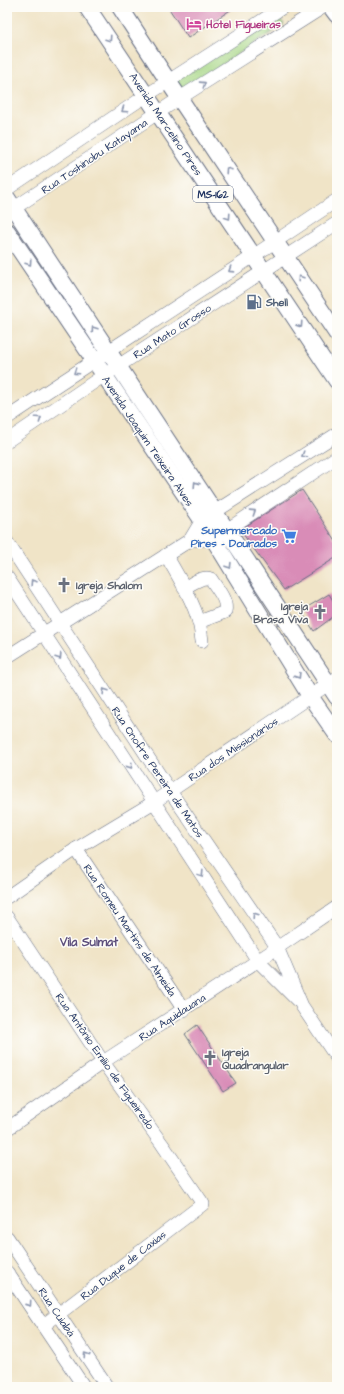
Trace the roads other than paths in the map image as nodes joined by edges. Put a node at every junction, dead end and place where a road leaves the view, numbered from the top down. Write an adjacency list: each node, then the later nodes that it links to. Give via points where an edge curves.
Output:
1 (87, 7): 8 (main road, Avenida Marcelino Pires / MS-162, one-way to 8)
2 (120, 7): 7 (main road, MS-162)
3 (283, 7): 7 (street, Rua Toshinobu Katayama)
4 (323, 7): 9 (street, Rua Toshinobu Katayama, one-way to 4)
5 (331, 7): 6 (main road)
6 (337, 15)
7 (168, 81): 8 (street, Rua Toshinobu Katayama); 9 (main road, MS-162)
8 (146, 95): 10 (main road, Avenida Marcelino Pires / MS-162); 11 (street, Rua Toshinobu Katayama, one-way to 11)
9 (180, 98): 10 (street, Rua Toshinobu Katayama); 16 (main road, MS-162, one-way to 9)
10 (158, 113): 13 (street, Rua Toshinobu Katayama); 17 (main road, Avenida Marcelino Pires / MS-162, one-way to 17)
11 (7, 189)
12 (337, 200): 16 (street, Rua Mato Grosso)
13 (9, 207): 21 (main road, Avenida Joaquim Teixeira Alves, one-way to 13)
14 (337, 223): 18 (street, Rua Mato Grosso)
15 (7, 231): 22 (main road, Avenida Joaquim Teixeira Alves, one-way to 22)
16 (276, 242): 17 (street, Rua Mato Grosso); 18 (main road, MS-162)
17 (254, 256): 19 (main road, Avenida Marcelino Pires / MS-162); 21 (street, Rua Mato Grosso, one-way to 21)
18 (286, 257): 19 (street, Rua Mato Grosso); 20 (main road, MS-162, one-way to 18)
19 (264, 271): 23 (street, Rua Mato Grosso); 25 (main road, Avenida Marcelino Pires / MS-162, one-way to 25)
20 (337, 334)
21 (108, 350): 22 (street, Rua Mato Grosso); 23 (main road, Avenida Joaquim Teixeira Alves)
22 (93, 360): 24 (main road, Avenida Joaquim Teixeira Alves); 26 (street, Rua Mato Grosso, one-way to 26)
23 (119, 366): 24 (street, Rua Mato Grosso); 30 (main road, Avenida Joaquim Teixeira Alves, one-way to 23)
24 (104, 376): 28 (street, Rua Mato Grosso, one-way to 24); 30 (main road, Avenida Joaquim Teixeira Alves)
25 (337, 381)
26 (7, 418)
27 (337, 434): 30 (street, one-way to 30)
28 (7, 441)
29 (337, 457): 31 (street, one-way to 29)
30 (208, 516): 31 (main road, Avenida Joaquim Teixeira Alves); 32 (main road, Avenida Joaquim Teixeira Alves); 33 (street)
31 (227, 530): 32 (street); 43 (main road, Avenida Joaquim Teixeira Alves)
32 (213, 539): 33 (street); 44 (main road, Avenida Joaquim Teixeira Alves, one-way to 44)
33 (190, 540): 35 (street)
34 (7, 542): 39 (street, Rua Onofre Pereira de Matos, one-way to 34)
35 (166, 556): 37 (street); 39 (street)
36 (7, 577): 40 (street, Rua Onofre Pereira de Matos)
37 (184, 588): 38 (street); 38 (street, via 208,578 225,600 224,612)
38 (199, 622): 41 (street)
39 (60, 623): 40 (street); 46 (street, Rua Onofre Pereira de Matos, one-way to 39)
40 (44, 634): 42 (street); 47 (street, Rua Onofre Pereira de Matos, one-way to 47)
41 (202, 641)
42 (7, 657)
43 (334, 687): 44 (street, Rua dos Missionários)
44 (310, 696): 45 (main road, Avenida Joaquim Teixeira Alves); 46 (street, Rua dos Missionários)
45 (337, 735)
46 (170, 791): 47 (street, Rua dos Missionários); 52 (street, Rua Onofre Pereira de Matos, one-way to 46)
47 (154, 802): 48 (street, Rua dos Missionários); 53 (street, Rua Onofre Pereira de Matos, one-way to 53)
48 (76, 849): 49 (street, Rua dos Missionários); 55 (street, Rua Romeu Martins de Almeida)
49 (7, 897)
50 (337, 906): 52 (street, Rua Aquidauana)
51 (7, 918): 57 (street, Rua Antônio Emílio de Figueiredo)
52 (277, 947): 53 (street, Rua Aquidauana); 54 (street, Rua Onofre Pereira de Matos)
53 (258, 961): 54 (street, Rua Onofre Pereira de Matos); 55 (street, Rua Aquidauana)
54 (302, 1006): 56 (street, Rua Onofre Pereira de Matos)
55 (184, 1010): 57 (street, Rua Aquidauana)
56 (337, 1058)
57 (103, 1062): 58 (street, Rua Aquidauana); 59 (street, Rua Antônio Emílio de Figueiredo)
58 (7, 1129)
59 (203, 1204): 62 (street, Rua Duque de Caxias)
60 (7, 1239): 62 (street, Rua Cuiabá)
61 (7, 1272): 63 (street, Rua Cuiabá, one-way to 63)
62 (58, 1315): 63 (street, Rua Duque de Caxias); 65 (street, Rua Cuiabá, one-way to 62)
63 (44, 1326): 64 (street, Rua Cuiabá)
64 (84, 1387)
65 (107, 1387)

